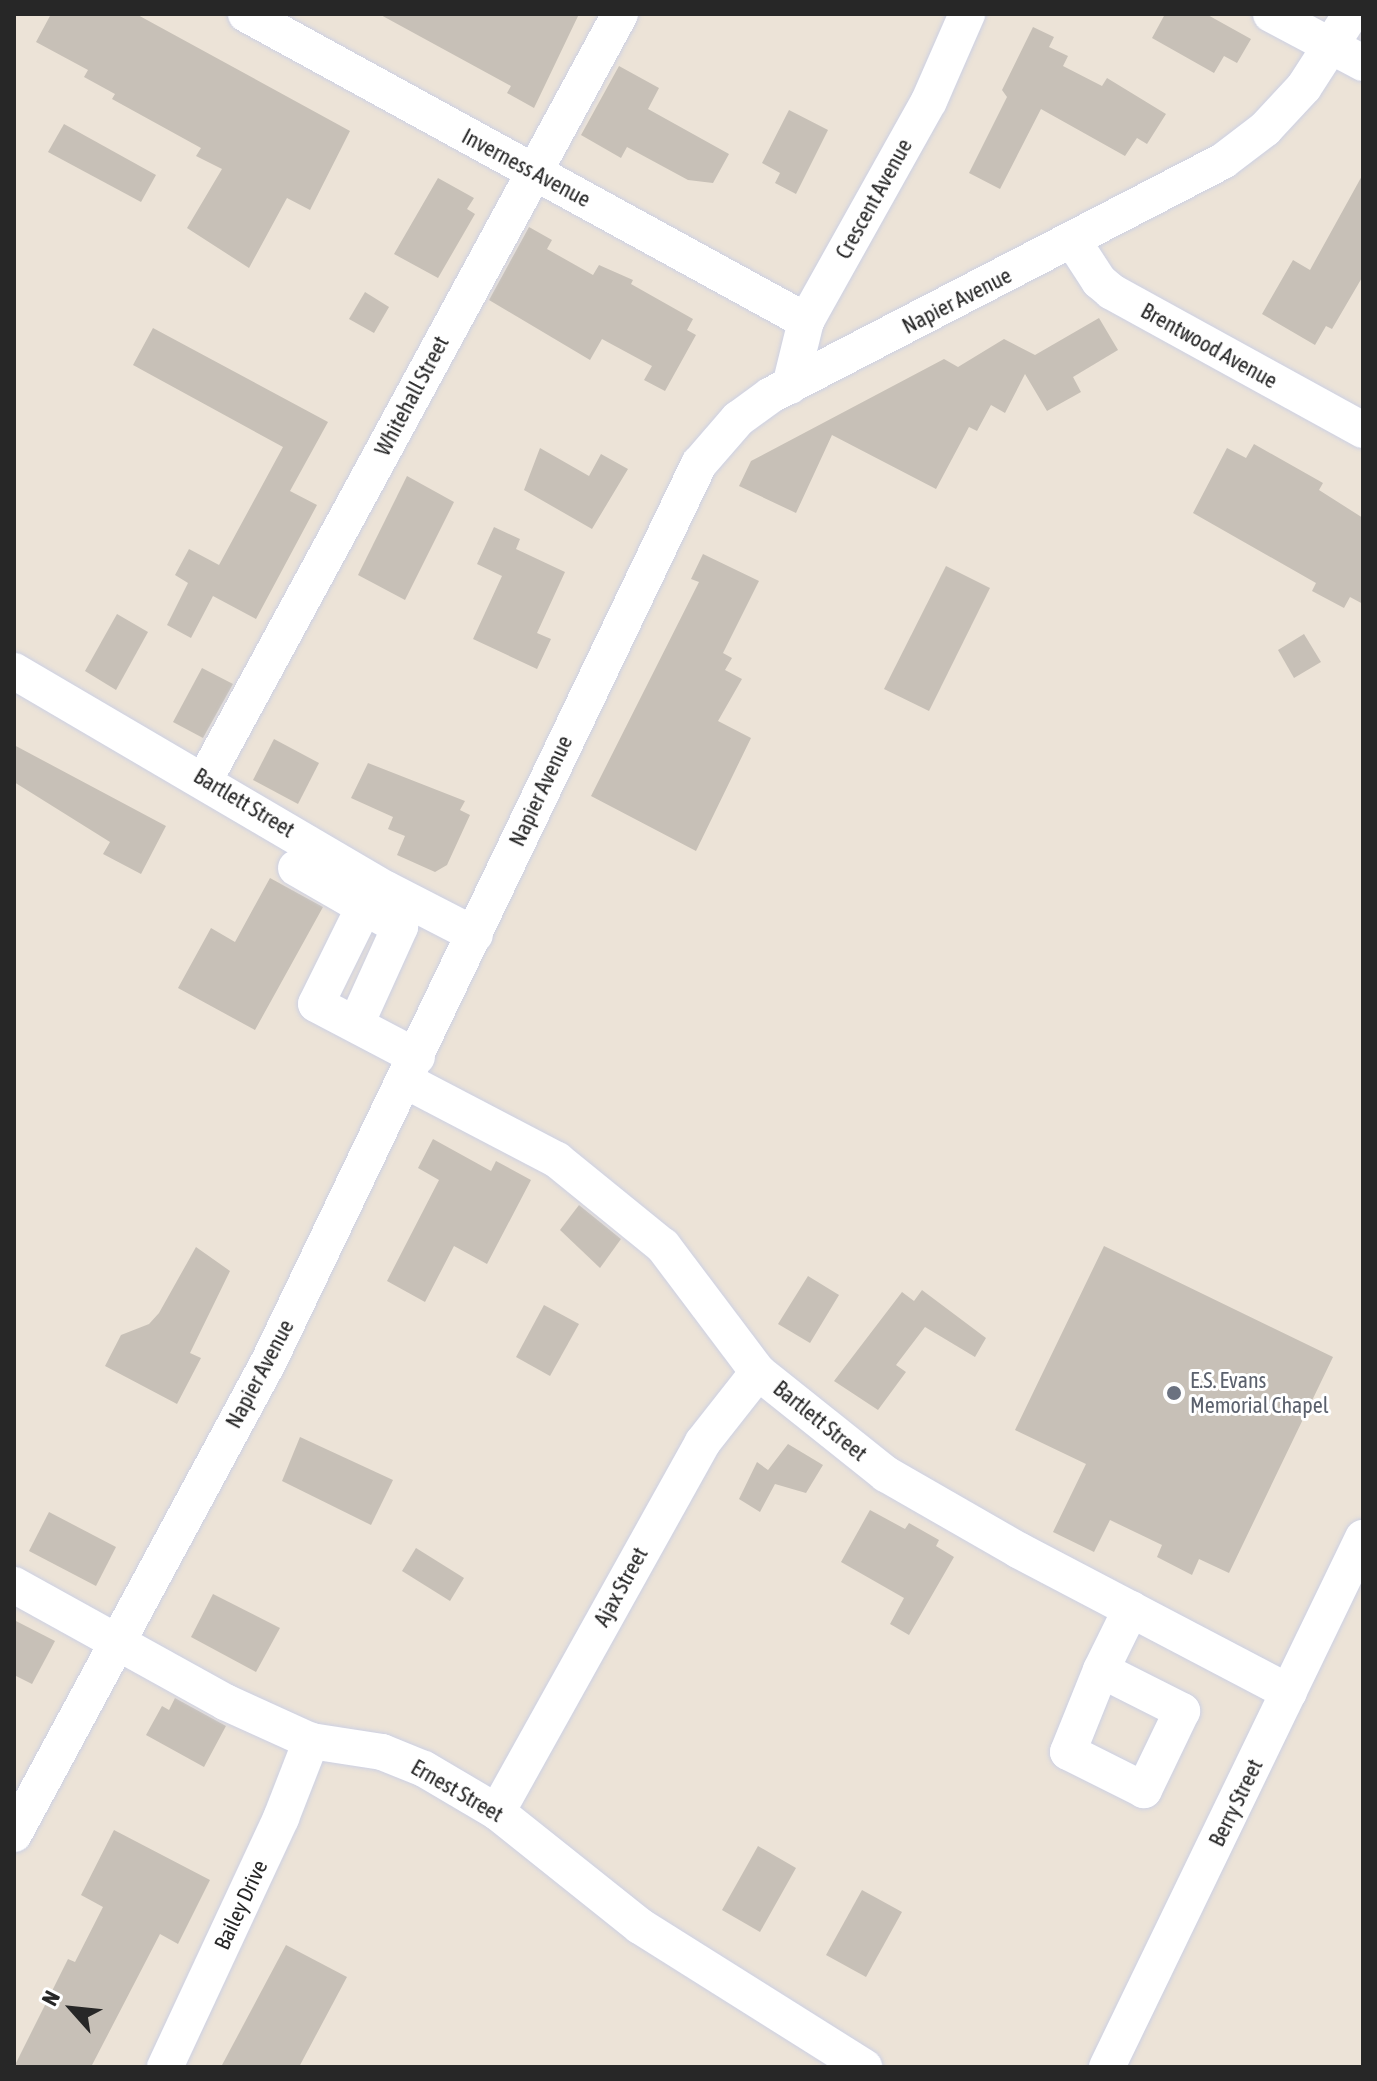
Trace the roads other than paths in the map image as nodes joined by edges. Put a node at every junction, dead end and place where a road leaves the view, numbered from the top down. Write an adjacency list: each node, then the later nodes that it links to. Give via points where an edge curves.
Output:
1 (246, 14): 7 (street, Inverness Avenue)
2 (620, 14): 7 (street, Whitehall Street)
3 (967, 14): 9 (street, Crescent Avenue, via 929,101)
4 (1271, 14): 6 (street)
5 (1351, 14): 6 (street, Napier Avenue)
6 (1348, 54): 8 (street, Napier Avenue, via 1223,161)
7 (533, 172): 9 (street, Inverness Avenue); 13 (street, Whitehall Street)
8 (1073, 241): 10 (street, Napier Avenue); 11 (street, Brentwood Avenue, via 1112,292)
9 (806, 321): 10 (street, Crescent Avenue)
10 (790, 386): 15 (street, Napier Avenue, via 738,419 682,493)
11 (1363, 430)
12 (14, 671): 13 (street, Bartlett Street)
13 (205, 779): 15 (street, Bartlett Street, via 386,889)
14 (296, 868): 16 (street, Bartlett Street, via 364,907 316,1004 356,1024)
15 (475, 935): 16 (street, Napier Avenue)
16 (412, 1069): 17 (street, Bartlett Street, via 557,1160 663,1246); 21 (street, Napier Avenue, via 269,1361)
17 (758, 1372): 20 (street, Bartlett Street, via 886,1474); 25 (street, Ajax Street, via 703,1442)
18 (1363, 1538): 23 (street, Berry Street)
19 (14, 1585): 21 (street, Ernest Street)
20 (1131, 1609): 22 (street); 23 (street, Bartlett Street)
21 (117, 1640): 24 (street, Ernest Street, via 198,1688); 26 (street, Napier Avenue)
22 (1101, 1670)
23 (1289, 1692): 29 (street, Berry Street)
24 (311, 1741): 25 (street, Ernest Street, via 382,1752 424,1769); 27 (street, Bailey Drive, via 281,1818)
25 (497, 1812): 28 (street, Ernest Street, via 640,1926)
26 (14, 1834)
27 (165, 2067)
28 (864, 2067)
29 (1107, 2067)

